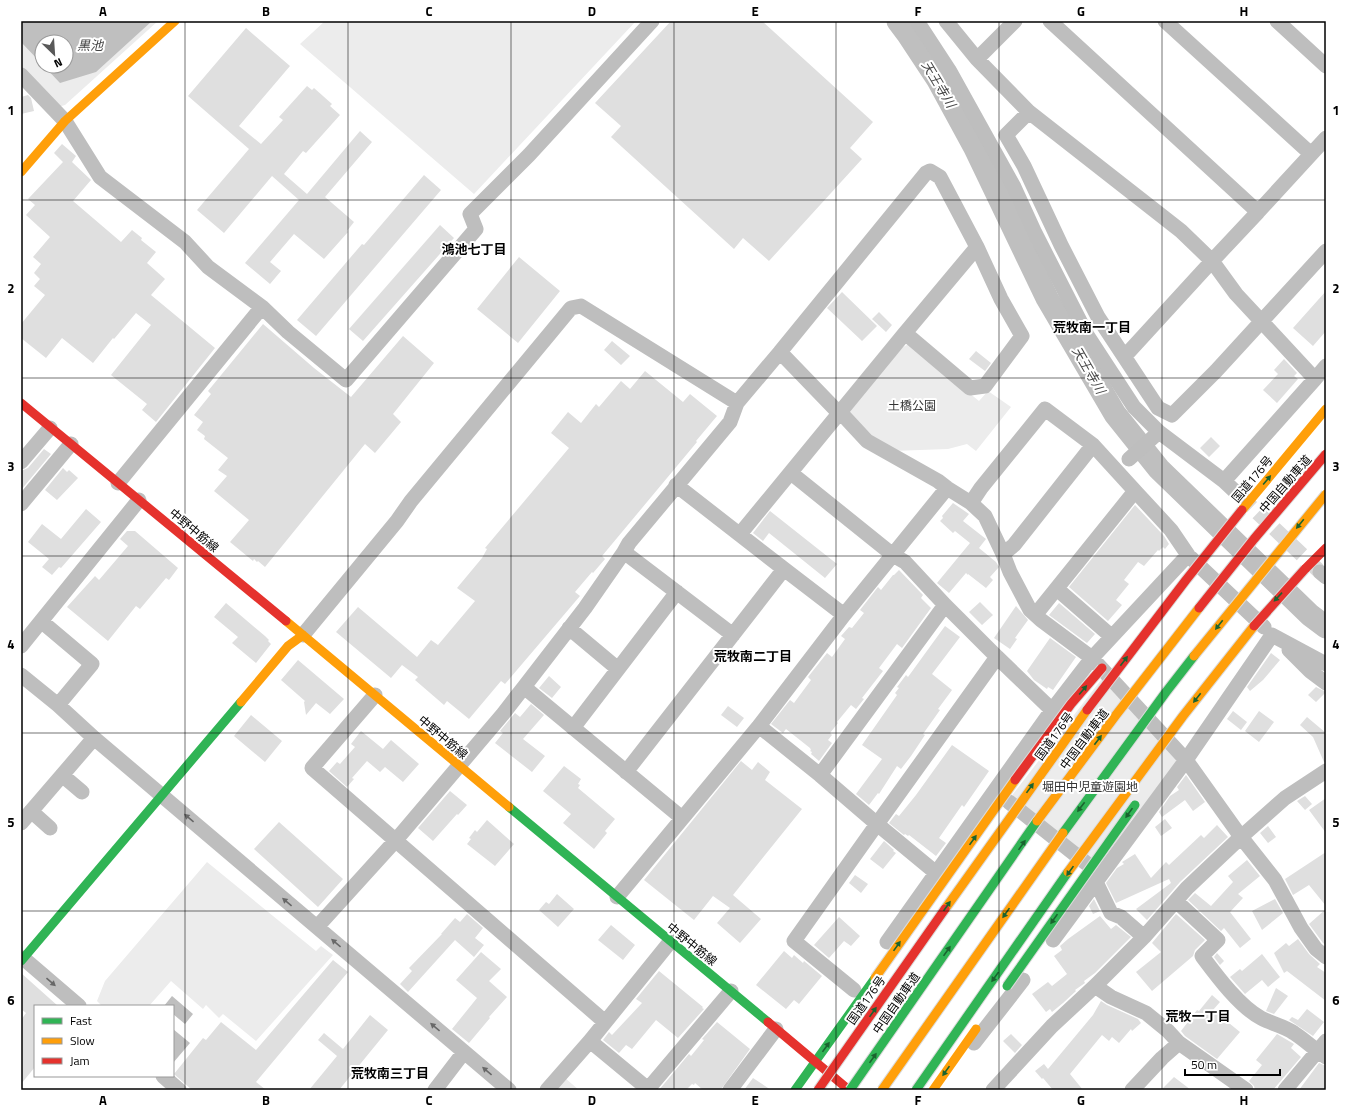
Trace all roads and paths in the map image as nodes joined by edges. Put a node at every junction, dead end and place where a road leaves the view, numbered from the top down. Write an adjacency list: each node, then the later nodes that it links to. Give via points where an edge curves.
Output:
1 (175, 21): 13 (main road)
2 (652, 21): 21 (street, via 530,155 470,214 476,229 346,380)
3 (917, 21): 33 (street, via 949,70 1002,166 1087,335 1134,407)
4 (946, 21): 9 (street)
5 (1015, 21): 9 (street)
6 (1050, 21): 17 (street)
7 (1165, 21): 15 (street)
8 (1277, 21): 10 (street)
9 (977, 60): 12 (street)
10 (1326, 66)
11 (21, 75): 13 (street)
12 (1029, 112): 20 (street, via 1181,231); 25 (street, via 1006,135 1024,166 1098,317)
13 (65, 121): 16 (main road); 21 (street, via 100,177 180,238 208,267)
14 (1326, 138): 15 (street)
15 (1311, 154): 17 (street)
16 (21, 172)
17 (1258, 212): 20 (street)
18 (977, 247): 23 (street); 23 (street, via 1001,299 1022,336 985,386 970,388); 24 (street, via 940,177 930,171 926,173)
19 (1326, 251): 22 (street)
20 (1212, 261): 22 (street, via 1236,294); 25 (street)
21 (262, 307): 41 (street)
22 (1261, 321): 25 (street, via 1172,415 1158,408); 27 (street)
23 (905, 333): 31 (street)
24 (780, 352): 29 (street); 31 (street, via 834,409)
25 (1125, 356)
26 (1326, 366): 27 (street)
27 (1315, 379): 40 (street)
28 (21, 403): 32 (main road, 中野中筋線)
29 (737, 403): 42 (street, via 730,422); 68 (street, via 581,306 571,308)
30 (1326, 409): 48 (main road, 国道176号, one-way to 30)
31 (841, 413): 39 (street); 43 (street, via 867,441)
32 (50, 428): 34 (main road, 中野中筋線); 38 (street)
33 (1157, 434): 37 (street); 40 (street)
34 (71, 444): 41 (main road, 中野中筋線); 49 (street)
35 (1093, 446): 44 (street); 47 (street, via 1045,409); 53 (street, via 1014,545)
36 (1326, 454): 137 (main road, 中国自動車道, one-way to 36, bridge, via 1054,799 1222,577)
37 (1131, 457)
38 (21, 462)
39 (791, 473): 50 (street); 54 (street)
40 (1224, 481): 48 (street)
41 (118, 483): 46 (main road, 中野中筋線)
42 (676, 485): 50 (street); 52 (street)
43 (947, 488): 47 (street); 54 (street)
44 (1135, 491): 55 (street, via 1171,530); 59 (street)
45 (1326, 494): 138 (main road, one-way to 138, bridge, via 1157,705 1071,821)
46 (139, 500): 65 (street); 68 (main road, 中野中筋線)
47 (971, 503): 53 (street, via 985,516)
48 (1241, 503): 56 (main road, 国道176号, bridge)
49 (21, 504)
50 (740, 534): 57 (street)
51 (1326, 548): 58 (main road)
52 (624, 552): 60 (street); 66 (street)
53 (1003, 554): 62 (street, via 1030,610)
54 (893, 555): 61 (street, via 905,562); 63 (street)
55 (1188, 555): 70 (street); 71 (street)
56 (1203, 558): 64 (main road, bridge); 136 (main road, 国道176号, one-way to 56, bridge, via 1028,792 1123,661)
57 (784, 569): 63 (street); 69 (street)
58 (1317, 573): 67 (main road, one-way to 67, bridge, via 1276,599)
59 (1057, 589): 62 (street); 71 (street)
60 (677, 592): 69 (street); 77 (street)
61 (945, 605): 73 (street); 94 (street)
62 (1036, 614): 74 (street)
63 (844, 615): 85 (street)
64 (1145, 619)
65 (41, 621): 72 (street); 83 (street, via 92,664)
66 (569, 628): 77 (street); 80 (street)
67 (1251, 629): 82 (main road, bridge); 139 (main road, one-way to 139, bridge, via 1094,837)
68 (302, 635): 81 (main road, 中野中筋線); 98 (main road, via 288,646)
69 (733, 635): 93 (street)
70 (1272, 635): 76 (street); 79 (street); 90 (street)
71 (1111, 636): 74 (street)
72 (21, 646)
73 (998, 657): 84 (street); 103 (street)
74 (1092, 658): 84 (street); 90 (street)
75 (1109, 658): 120 (main road, one-way to 75, bridge, via 1071,704)
76 (1326, 664)
77 (618, 669): 86 (street)
78 (21, 675): 83 (street)
79 (1326, 683)
80 (524, 687): 86 (street); 91 (street)
81 (375, 695): 91 (main road, 中野中筋線); 106 (street, via 312,768)
82 (1208, 699)
83 (58, 705): 87 (street)
84 (1052, 710): 96 (street)
85 (759, 726): 94 (street); 101 (street)
86 (574, 728): 93 (street)
87 (94, 738): 95 (street); 98 (street)
88 (1179, 742): 89 (main road)
89 (1171, 754)
90 (1186, 760): 105 (street); 108 (street)
91 (459, 765): 106 (street); 109 (main road, 中野中筋線)
92 (1326, 771): 105 (street, via 1285,798)
93 (626, 772): 101 (street)
94 (820, 774): 103 (street)
95 (62, 775): 97 (street); 100 (street)
96 (995, 790): 107 (street); 108 (street)
97 (82, 792)
98 (162, 795): 111 (street, one-way to 98); 114 (main road)
99 (1141, 797): 127 (main road, one-way to 127, bridge)
100 (31, 811): 102 (street); 104 (street)
101 (682, 818): 109 (street)
102 (21, 823)
103 (877, 824): 107 (street); 117 (street, via 794,941)
104 (50, 828)
105 (1241, 837): 110 (street); 115 (street, via 1275,880 1301,928 1316,949)
106 (396, 840): 111 (street); 121 (street)
107 (936, 872): 117 (street)
108 (1098, 878): 112 (street, via 1111,913 1121,916); 127 (street, via 971,1046)
109 (617, 897): 113 (main road, 中野中筋線)
110 (1176, 901): 112 (street); 125 (street, via 1218,940 1202,956 1252,1012)
111 (317, 927): 126 (street, one-way to 111)
112 (1144, 937): 116 (street)
113 (670, 942): 118 (main road, 中野中筋線); 121 (street)
114 (26, 952): 119 (street, one-way to 119)
115 (1326, 957)
116 (1095, 986): 124 (street, via 1146,1014); 141 (street, via 1052,1026)
117 (854, 990): 120 (street)
118 (731, 991): 122 (main road, 中野中筋線); 123 (street, via 648,1089)
119 (79, 1005)
120 (854, 1008): 128 (main road, one-way to 120)
121 (605, 1022): 123 (street)
122 (776, 1029): 128 (main road, 中野中筋線); 134 (street)
123 (590, 1041): 133 (street)
124 (1179, 1043): 142 (street); 143 (street)
125 (1323, 1050): 144 (street)
126 (464, 1052): 131 (street); 132 (street, one-way to 126)
127 (956, 1057): 140 (main road, one-way to 140)
128 (816, 1062): 135 (main road); 137 (main road, 中野中筋線)
129 (164, 1077): 130 (street)
130 (179, 1090)
131 (434, 1090)
132 (509, 1090)
133 (547, 1090)
134 (730, 1090)
135 (795, 1090)
136 (818, 1090)
137 (850, 1090)
138 (882, 1090)
139 (916, 1090)
140 (933, 1090)
141 (994, 1090)
142 (1132, 1090)
143 (1246, 1090)
144 (1284, 1090)

